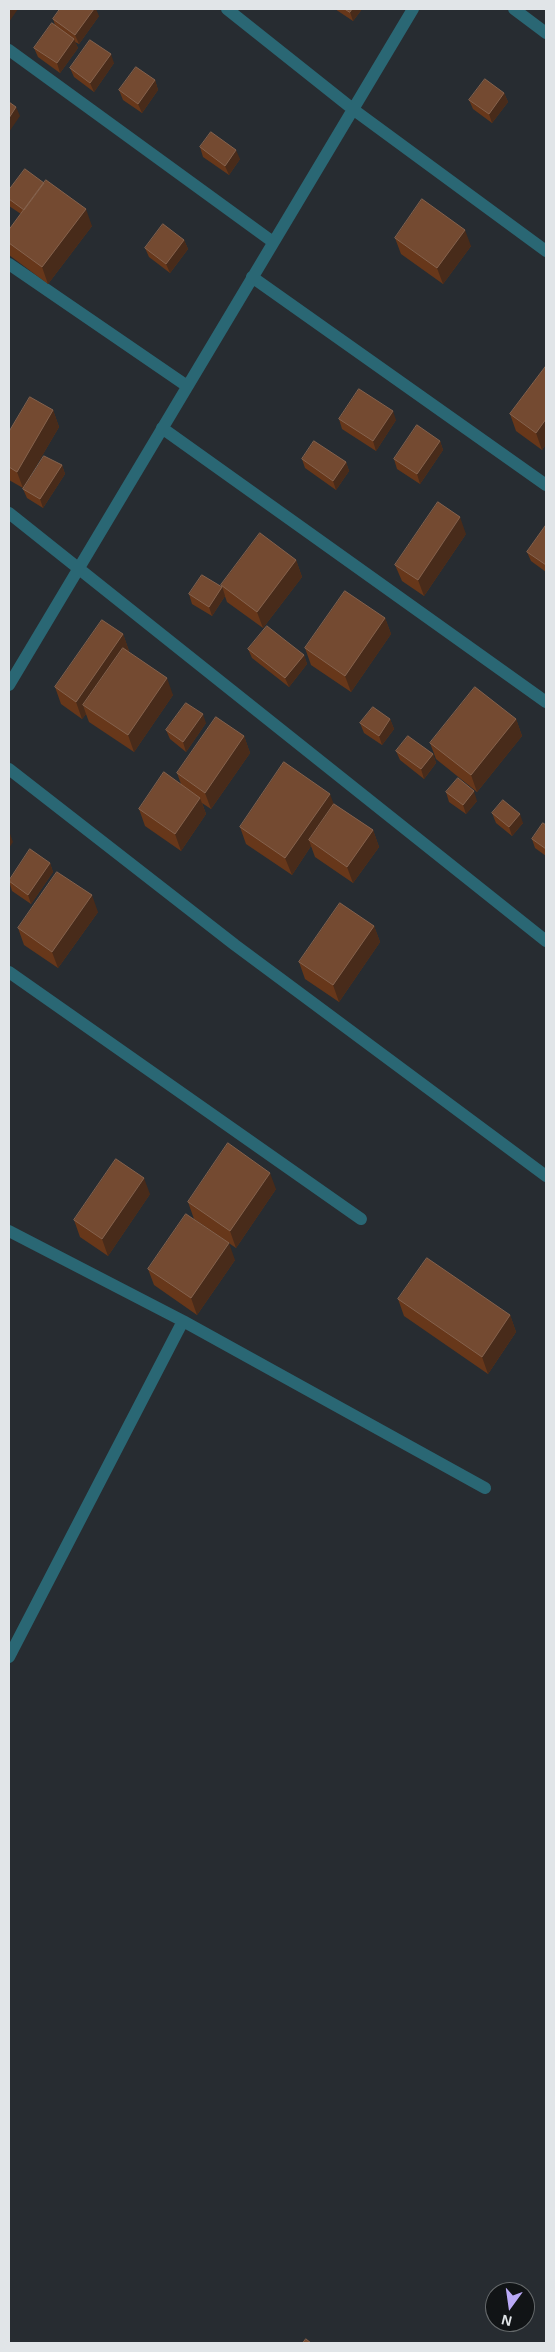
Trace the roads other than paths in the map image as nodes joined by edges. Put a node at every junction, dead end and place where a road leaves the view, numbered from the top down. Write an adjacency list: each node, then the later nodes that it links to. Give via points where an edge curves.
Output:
1 (228, 9): 6 (street)
2 (413, 9): 6 (street)
3 (514, 9): 4 (street)
4 (546, 34)
5 (9, 50): 7 (street)
6 (354, 110): 7 (street); 8 (street)
7 (273, 242): 10 (street)
8 (546, 251)
9 (9, 264): 11 (street)
10 (252, 277): 11 (street); 13 (street)
11 (187, 386): 12 (street)
12 (162, 428): 15 (street); 17 (street)
13 (546, 485)
14 (9, 513): 15 (street)
15 (77, 570): 16 (street); 19 (street)
16 (9, 685)
17 (546, 702)
18 (9, 769): 21 (street, via 235,944)
19 (546, 941)
20 (9, 972): 22 (street)
21 (546, 1176)
22 (361, 1219)
23 (11, 1236): 24 (street)
24 (183, 1322): 25 (street); 26 (street)
25 (485, 1488)
26 (9, 1657)

